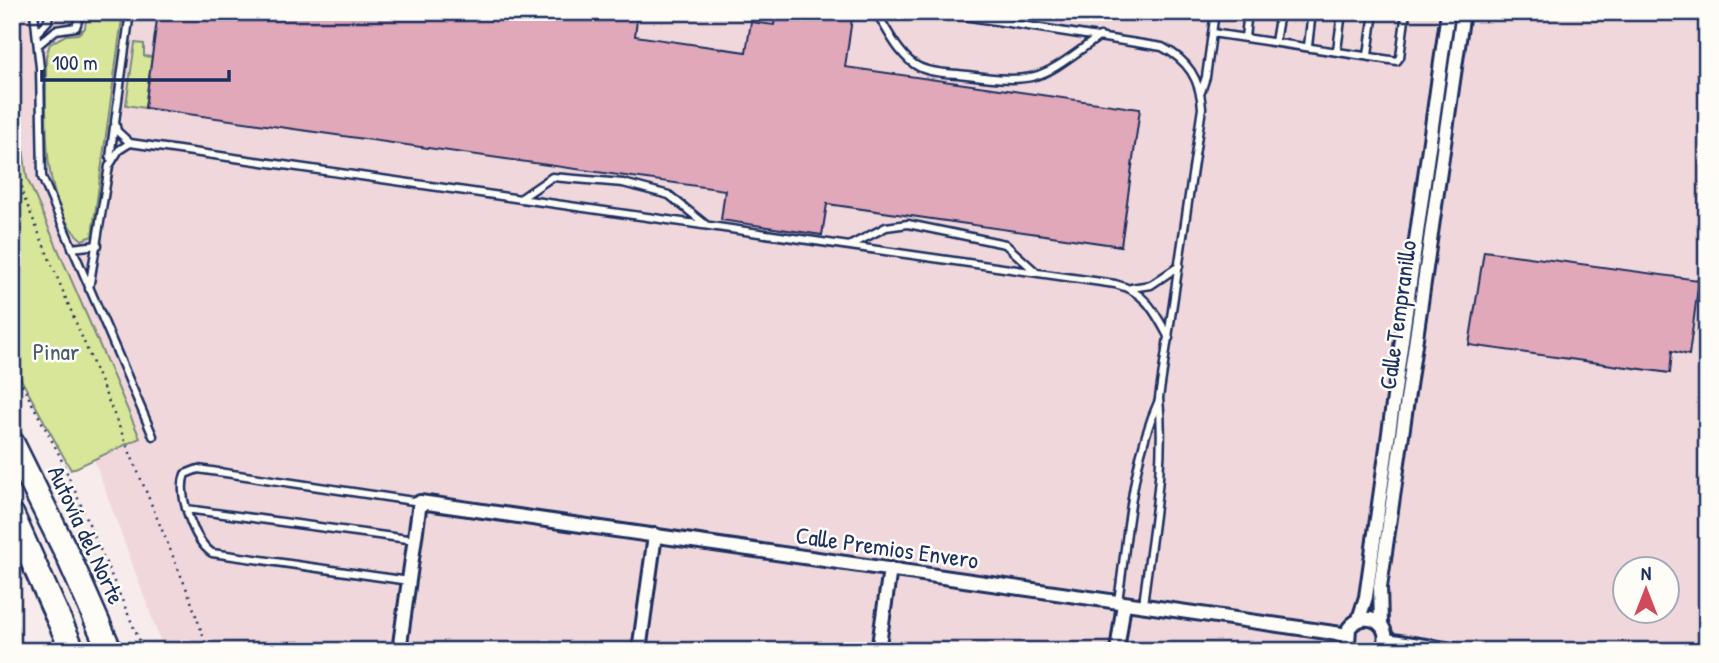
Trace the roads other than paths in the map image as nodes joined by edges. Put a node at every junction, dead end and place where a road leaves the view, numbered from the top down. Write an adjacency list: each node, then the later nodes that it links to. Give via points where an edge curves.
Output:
1 (34, 12): 16 (lane)
2 (49, 12): 16 (lane)
3 (81, 12): 21 (lane, via 76,27 56,30)
4 (130, 12): 26 (lane)
5 (876, 12): 18 (lane, via 905,55 919,67 1003,80 1041,75)
6 (938, 12): 18 (lane)
7 (1215, 12): 17 (lane)
8 (1248, 12): 19 (lane)
9 (1280, 12): 20 (lane)
10 (1312, 12): 22 (lane)
11 (1342, 12): 23 (lane)
12 (1374, 12): 24 (lane)
13 (1406, 12): 24 (lane, via 1397,61)
14 (1448, 12): 51 (street, Calle Tempranillo, via 1366,597)
15 (1463, 12): 52 (street, Calle Tempranillo, via 1380,587)
16 (37, 33): 21 (lane)
17 (1212, 33): 19 (lane); 25 (lane)
18 (1100, 36): 25 (lane, via 1140,42 1177,55)
19 (1245, 37): 20 (lane)
20 (1275, 42): 22 (lane)
21 (38, 45): 33 (lane, via 42,177)
22 (1308, 46): 23 (lane)
23 (1337, 50): 24 (lane)
24 (1368, 55)
25 (1201, 92): 34 (lane)
26 (115, 122): 27 (lane, via 117,131); 28 (lane)
27 (130, 143): 28 (lane); 29 (lane)
28 (109, 166): 31 (lane)
29 (520, 199): 30 (lane); 30 (lane, via 552,177 624,183 670,195)
30 (707, 226): 32 (lane)
31 (98, 245): 33 (lane); 37 (lane)
32 (850, 246): 35 (lane); 35 (lane, via 886,227 908,224 1005,244)
33 (72, 248): 37 (lane)
34 (1179, 266): 36 (lane, via 1151,285); 38 (lane)
35 (1036, 273): 36 (lane)
36 (1130, 288): 38 (lane, via 1150,304)
37 (89, 289): 40 (lane)
38 (1169, 338): 39 (lane)
39 (1159, 398): 49 (lane, via 1147,425 1138,468); 50 (lane, via 1161,468)
40 (153, 436)
41 (12, 443): 56 (highway, Autovía del Norte)
42 (420, 502): 43 (lane, via 198,470 184,474 181,484); 45 (street, Calle Premios Envero); 46 (street)
43 (186, 509): 46 (lane); 48 (lane, via 204,547 212,553)
44 (12, 515): 55 (highway)
45 (655, 536): 47 (street, Calle Premios Envero); 58 (street)
46 (415, 540): 48 (street)
47 (890, 569): 49 (street, Calle Premios Envero); 59 (street)
48 (409, 581): 57 (street)
49 (1121, 602): 50 (street, Calle Premios Envero); 60 (street)
50 (1143, 605): 53 (street, Calle Premios Envero)
51 (1359, 619): 52 (street); 53 (street)
52 (1381, 623): 54 (street, Calle Tempranillo)
53 (1348, 635): 61 (street)
54 (1383, 646): 62 (street)
55 (73, 651)
56 (110, 651)
57 (399, 651)
58 (639, 651)
59 (878, 651)
60 (1117, 651)
61 (1353, 651)
62 (1459, 651)

